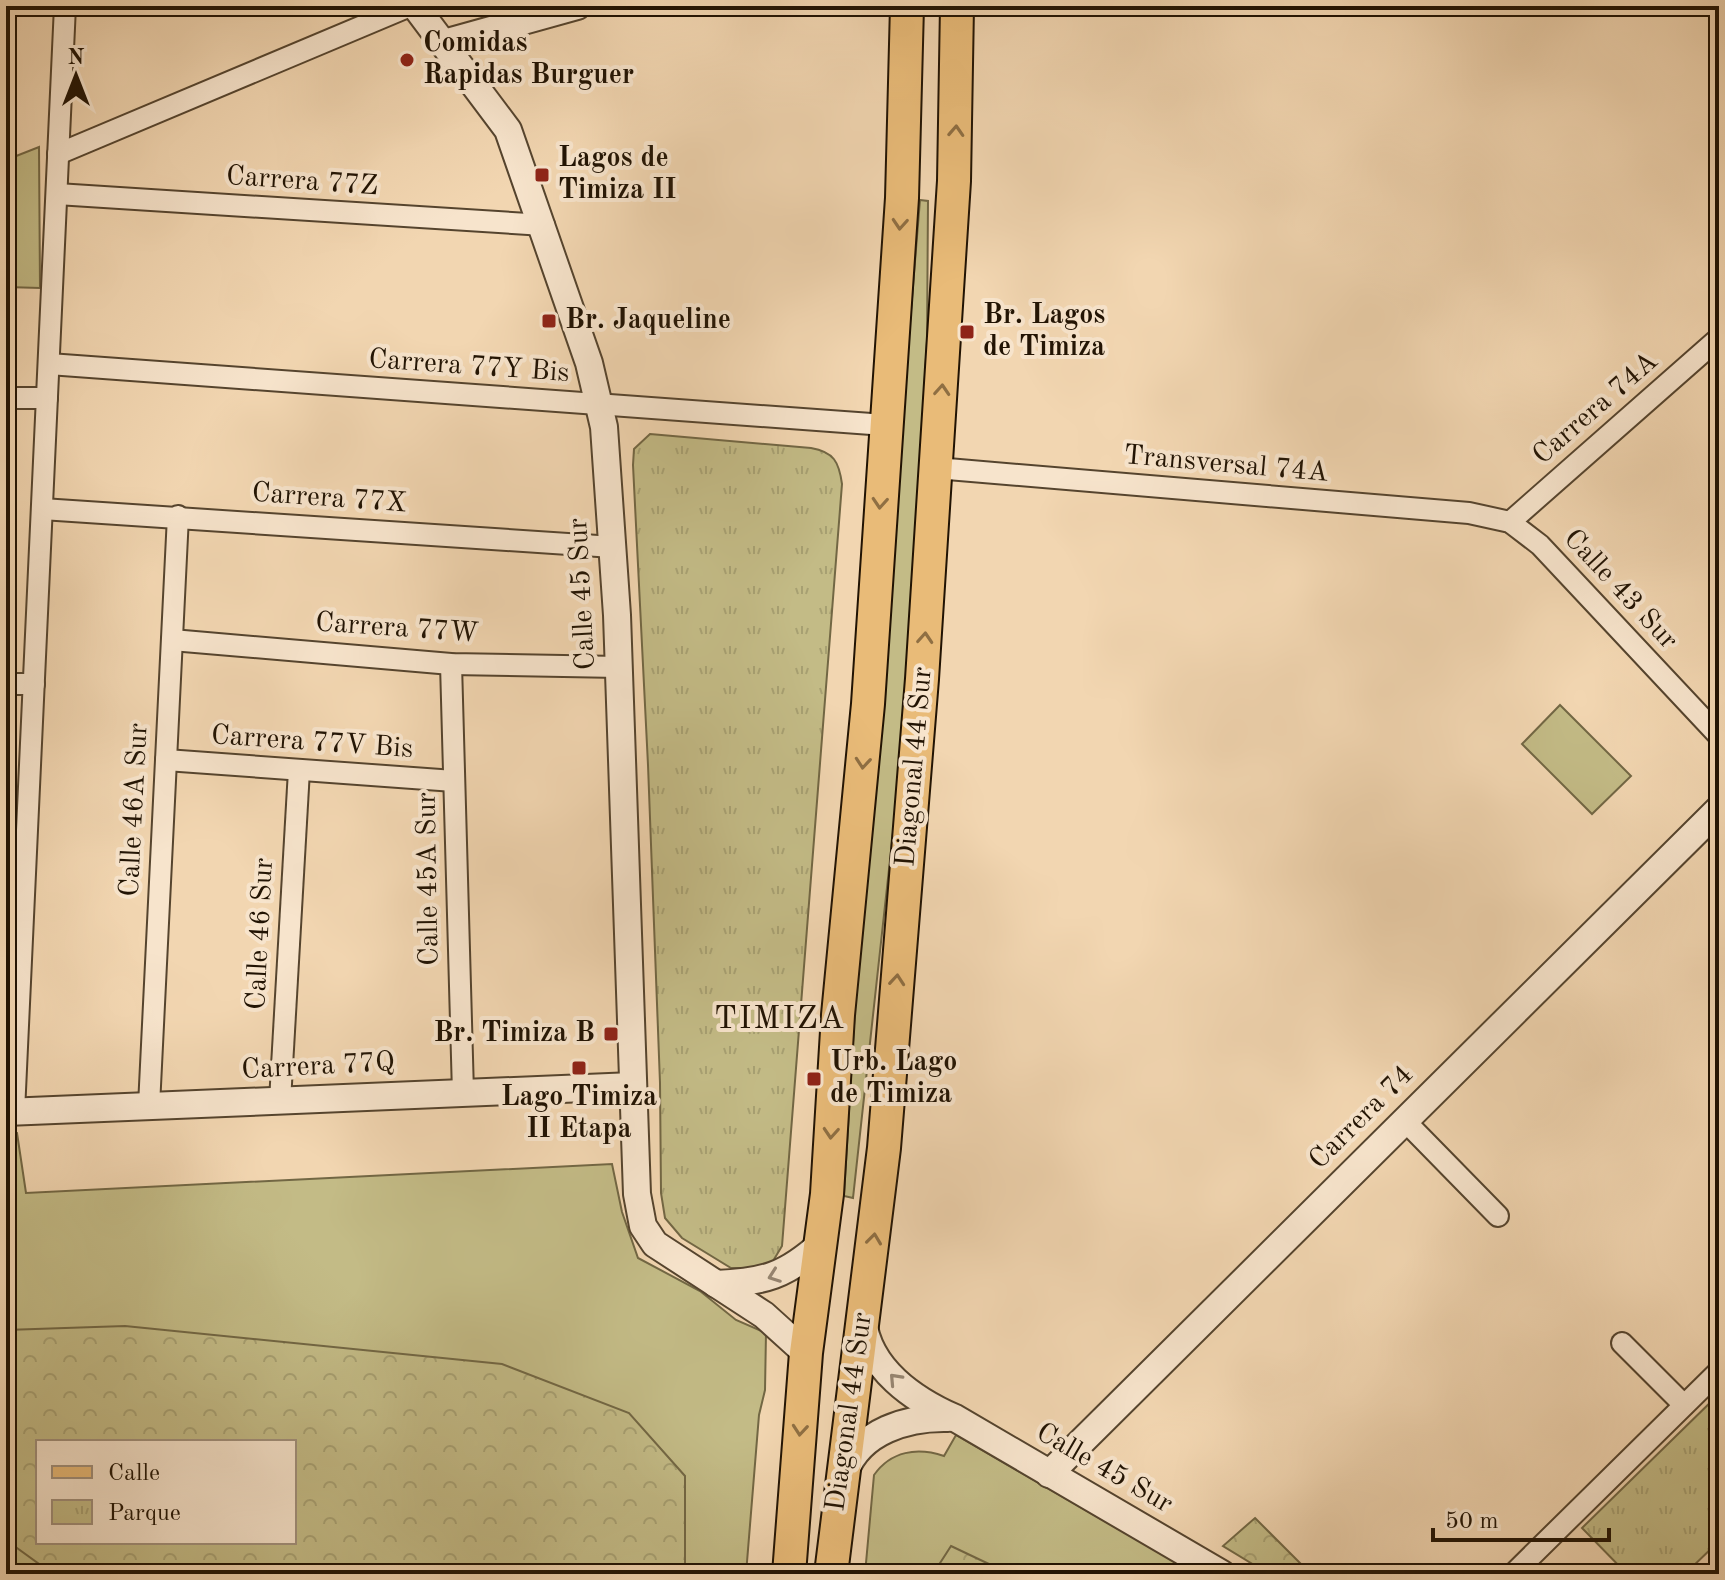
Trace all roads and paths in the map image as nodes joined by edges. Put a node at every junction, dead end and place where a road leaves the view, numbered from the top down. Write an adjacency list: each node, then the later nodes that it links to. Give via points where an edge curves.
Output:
1 (65, 6): 7 (street)
2 (412, 6): 6 (street, Calle 45 Sur); 7 (street)
3 (577, 6): 6 (street)
4 (907, 6): 15 (main road, Diagonal 44 Sur, one-way to 15, via 906,122)
5 (957, 6): 16 (main road, Diagonal 44 Sur, one-way to 5, via 957,126)
6 (444, 43): 9 (street, Calle 45 Sur, via 508,130)
7 (58, 154): 8 (street)
8 (57, 194): 9 (street, Carrera 77Z); 11 (street)
9 (544, 225): 14 (street, Calle 45 Sur)
10 (1719, 338): 19 (street, Carrera 74A)
11 (49, 364): 13 (street); 14 (street, Carrera 77Y Bis)
12 (6, 398): 13 (street)
13 (47, 398): 17 (street)
14 (600, 404): 15 (street, Carrera 77Y Bis); 20 (street, Calle 45 Sur)
15 (885, 425): 39 (main road, Diagonal 44 Sur, one-way to 39, via 868,704)
16 (936, 468): 19 (street, Transversal 74A, via 1469,513); 41 (main road, Diagonal 44 Sur, one-way to 16, via 884,1148)
17 (42, 509): 18 (street, Carrera 77X); 25 (street)
18 (178, 516): 20 (street, Carrera 77X); 21 (street, Calle 46A Sur)
19 (1510, 522): 26 (street, Calle 43 Sur, via 1540,545)
20 (613, 547): 23 (street, Calle 45 Sur)
21 (172, 640): 22 (street, Carrera 77W); 27 (street, Calle 46A Sur)
22 (451, 664): 23 (street, Carrera 77W); 29 (street, Calle 45A Sur)
23 (619, 667): 32 (street, Calle 45 Sur)
24 (6, 684): 25 (street)
25 (34, 684): 31 (street)
26 (1719, 736)
27 (166, 760): 28 (street, Carrera 77V Bis); 35 (street, Calle 46A Sur)
28 (299, 770): 29 (street, Carrera 77V Bis); 34 (street, Calle 46 Sur)
29 (454, 781): 33 (street, Calle 45A Sur)
30 (1719, 809): 37 (street, Carrera 74)
31 (16, 852): 36 (street)
32 (633, 1086): 33 (street, Carrera 77Q); 40 (street, Calle 45 Sur, via 643,1226 655,1244)
33 (463, 1093): 34 (street, Carrera 77Q)
34 (280, 1101): 35 (street, Carrera 77Q)
35 (149, 1106): 36 (street, Carrera 77Q)
36 (10, 1112)
37 (1405, 1121): 38 (street); 47 (street, Carrera 74)
38 (1498, 1216)
39 (822, 1243): 40 (street, one-way to 40, via 790,1269 766,1280); 43 (main road, Diagonal 44 Sur)
40 (716, 1284): 43 (street, via 784,1330)
41 (863, 1317): 46 (street, Calle 45 Sur, one-way to 41, via 901,1386 871,1348); 48 (main road, Diagonal 44 Sur)
42 (1622, 1343): 45 (street)
43 (806, 1353): 49 (main road, Diagonal 44 Sur, one-way to 49)
44 (1719, 1371): 45 (street)
45 (1684, 1405): 52 (street)
46 (955, 1418): 47 (street, Calle 45 Sur); 48 (street, via 924,1417 894,1425 867,1441 849,1461)
47 (1049, 1474): 51 (street, Calle 45 Sur)
48 (840, 1485): 50 (main road, Diagonal 44 Sur)
49 (789, 1574)
50 (831, 1574)
51 (1222, 1574)
52 (1513, 1574)

